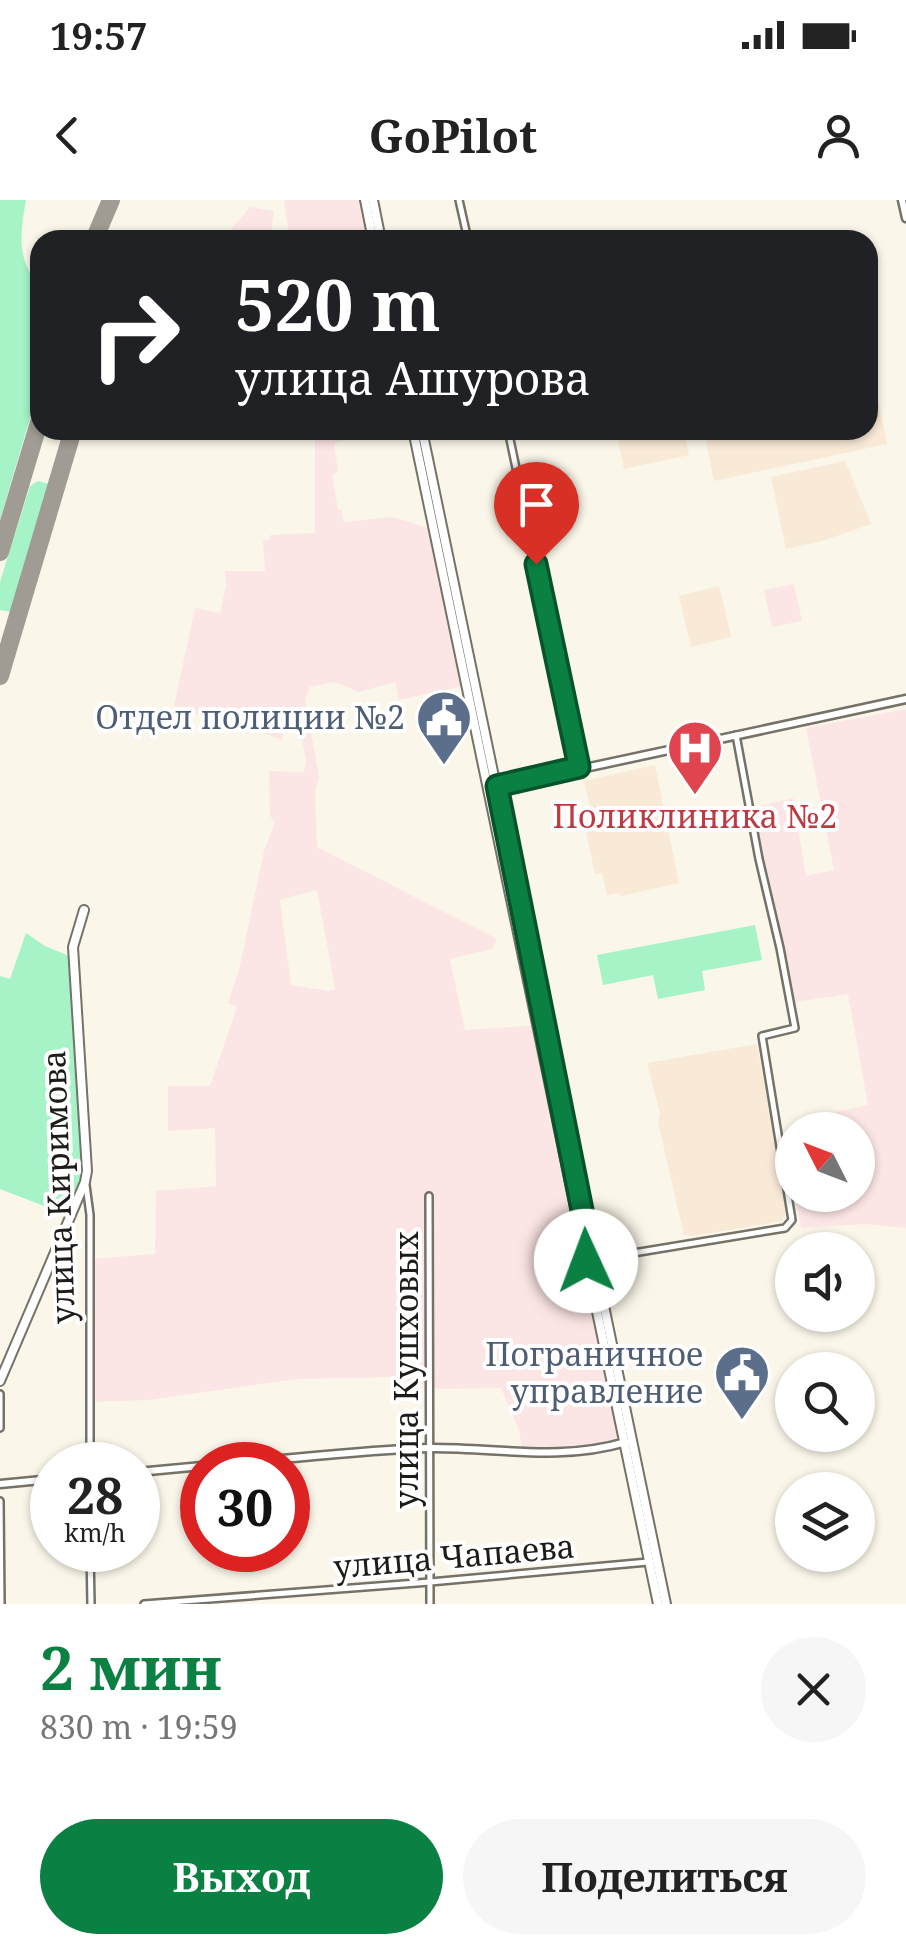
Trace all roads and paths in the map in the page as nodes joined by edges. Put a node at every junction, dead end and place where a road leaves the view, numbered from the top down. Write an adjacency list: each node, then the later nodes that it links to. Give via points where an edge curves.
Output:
1 (365, 200): 6 (main road)
2 (372, 200): 7 (main road)
3 (459, 200): 8 (street)
4 (902, 200): 5 (street)
5 (906, 218)
6 (371, 230)
7 (379, 230)
8 (466, 230)
9 (415, 440): 15 (main road)
10 (424, 440): 15 (main road)
11 (510, 440): 14 (street)
12 (906, 698): 13 (street)
13 (736, 735): 14 (street); 19 (street, via 795,1028 762,1036 792,1220 784,1228)
14 (579, 767): 15 (street)
15 (492, 787): 19 (main road)
16 (84, 910): 17 (main road, улица Киримова, via 73,947)
17 (86, 1182): 20 (main road); 23 (street, улица Киримова)
18 (429, 1196): 25 (street, улица Кушховых)
19 (589, 1260): 24 (main road)
20 (0, 1380)
21 (0, 1394): 22 (street)
22 (0, 1428)
23 (90, 1442)
24 (627, 1442): 25 (street, via 557,1454); 30 (main road); 38 (main road)
25 (428, 1448): 26 (street); 32 (street, улица Кушховых)
26 (310, 1457)
27 (30, 1482): 28 (street)
28 (0, 1484)
29 (0, 1502): 33 (street)
30 (648, 1562): 32 (street, улица Чапаева); 37 (main road)
31 (90, 1572): 34 (street)
32 (430, 1582): 35 (street, улица Чапаева); 36 (street, улица Кушховых)
33 (1, 1604)
34 (91, 1604)
35 (144, 1604)
36 (430, 1604)
37 (658, 1604)
38 (666, 1604)

